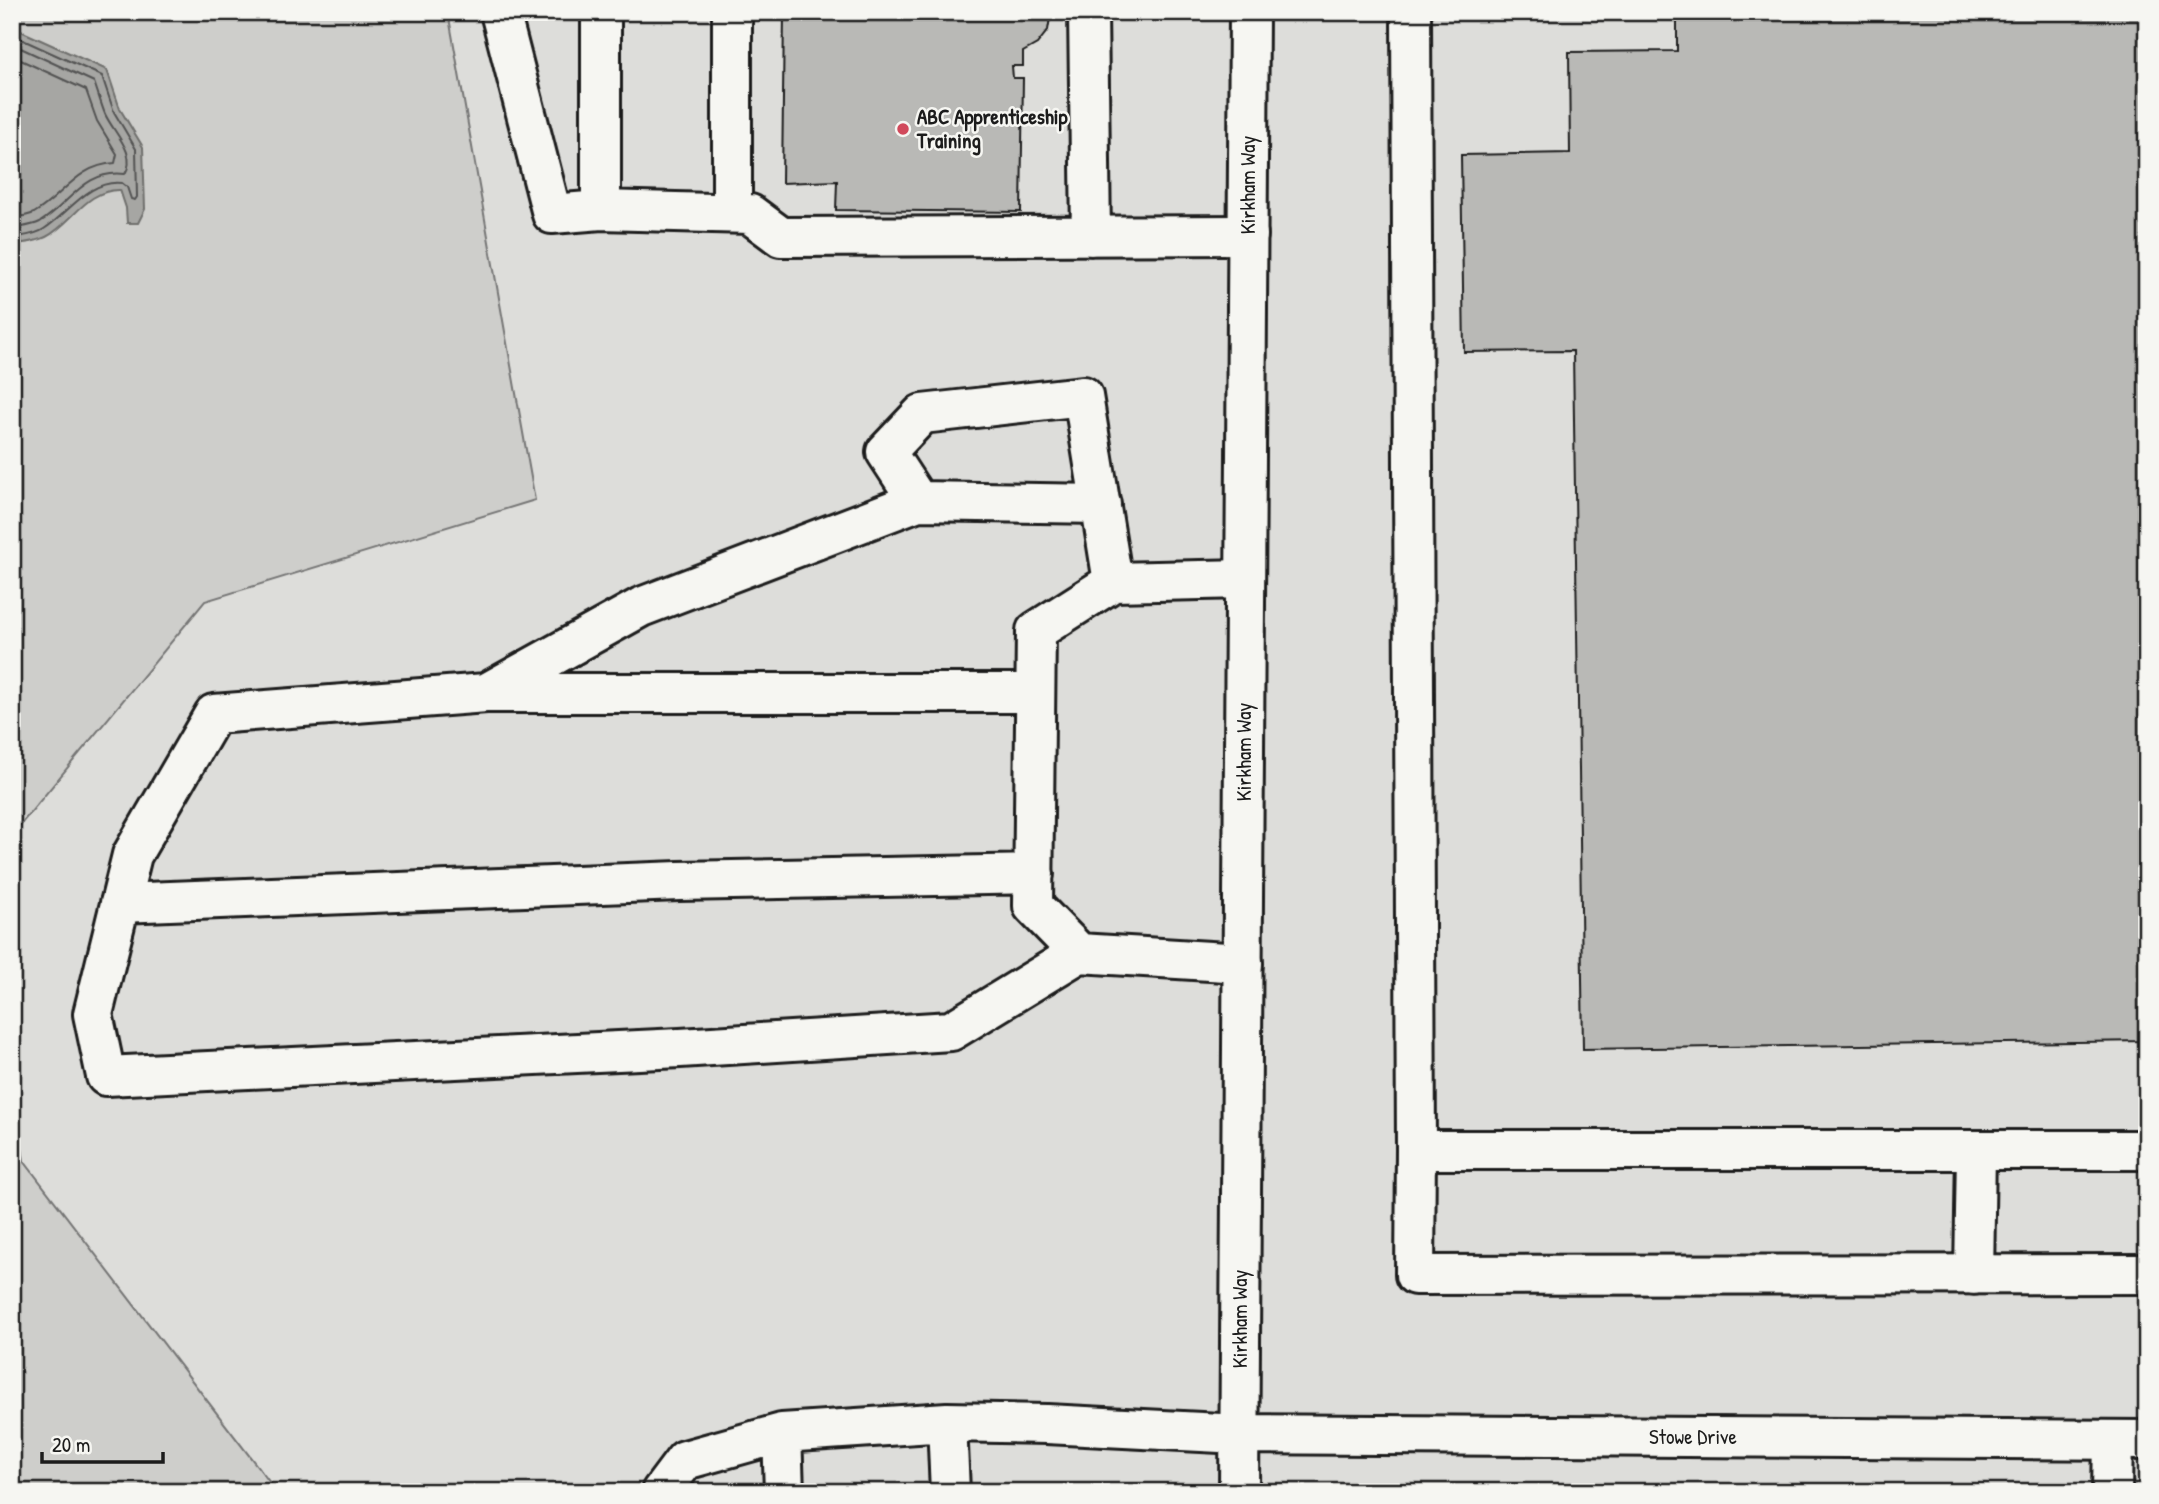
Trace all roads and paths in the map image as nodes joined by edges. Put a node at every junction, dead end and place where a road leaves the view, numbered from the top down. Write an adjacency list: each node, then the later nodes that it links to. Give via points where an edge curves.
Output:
1 (500, 12): 7 (main road, via 552,214)
2 (601, 12): 7 (main road)
3 (732, 12): 8 (main road)
4 (1088, 12): 10 (main road)
5 (1249, 12): 9 (main road, Kirkham Way)
6 (1411, 12): 21 (main road)
7 (601, 210): 8 (main road)
8 (732, 213): 10 (main road, via 750,214 781,237)
9 (1248, 235): 10 (main road); 13 (main road, Kirkham Way)
10 (1091, 236)
11 (918, 501): 12 (main road); 12 (main road, via 886,453 922,414 1083,396); 15 (main road, via 641,607)
12 (1101, 504): 14 (main road)
13 (1245, 579): 14 (main road); 20 (main road, Kirkham Way)
14 (1113, 582): 16 (main road, via 1036,631)
15 (486, 693): 16 (main road); 18 (main road, via 214,714 132,855)
16 (1035, 693): 17 (main road)
17 (1034, 874): 18 (main road, via 679,881); 19 (main road, via 1033,906)
18 (120, 902): 19 (main road, via 93,1014 106,1076 951,1031)
19 (1079, 953): 20 (main road)
20 (1243, 963): 28 (main road, Kirkham Way)
21 (1416, 1150): 23 (main road); 25 (main road, via 1415,1275)
22 (2147, 1150): 23 (main road)
23 (1976, 1151): 25 (main road)
24 (2147, 1274): 25 (main road)
25 (1975, 1275)
26 (947, 1422): 27 (main road, Stowe Drive); 28 (main road, Stowe Drive); 32 (main road)
27 (782, 1433): 30 (main road, Stowe Drive, via 685,1460); 31 (main road)
28 (1240, 1434): 29 (main road, Stowe Drive); 33 (main road, Kirkham Way)
29 (2130, 1440): 34 (main road)
30 (661, 1492)
31 (784, 1492)
32 (950, 1492)
33 (1239, 1492)
34 (2112, 1492)

